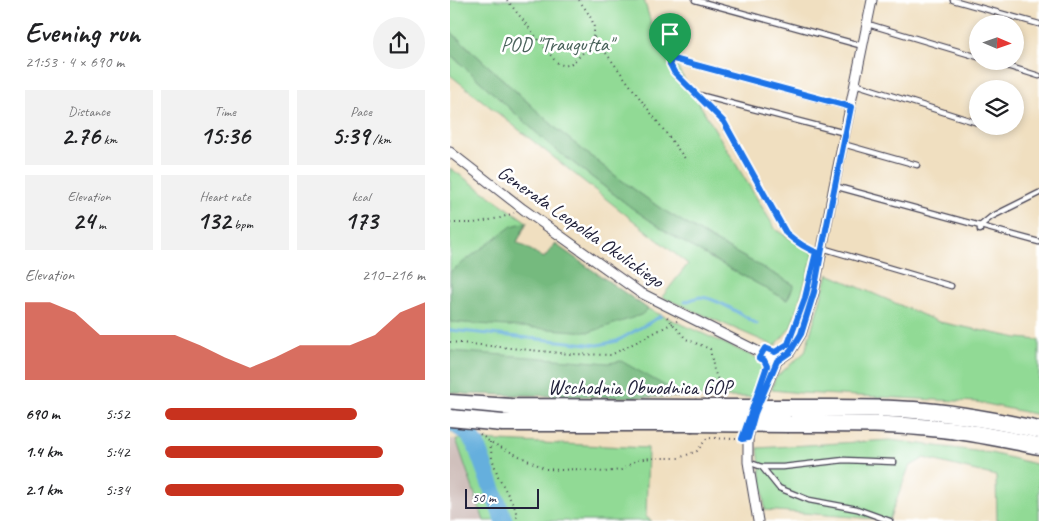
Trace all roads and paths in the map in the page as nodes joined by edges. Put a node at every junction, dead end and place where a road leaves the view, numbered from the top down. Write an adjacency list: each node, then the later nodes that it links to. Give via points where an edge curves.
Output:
1 (507, 0): 8 (path, via 556,62 562,65 579,56)
2 (580, 0): 8 (path, via 595,29)
3 (695, 0): 9 (lane)
4 (872, 0): 6 (street)
5 (953, 0): 7 (lane)
6 (868, 24): 9 (street); 10 (lane)
7 (1039, 24)
8 (594, 37): 20 (path)
9 (863, 46): 13 (street)
10 (969, 54)
11 (1020, 70): 12 (lane)
12 (1039, 76)
13 (855, 84): 15 (street); 16 (lane)
14 (698, 95): 15 (lane, via 674,72 670,58); 17 (lane); 28 (lane, via 724,122 786,233 816,252)
15 (851, 107): 17 (street)
16 (969, 120)
17 (845, 133): 18 (street)
18 (843, 144): 21 (lane); 22 (street)
19 (450, 152): 24 (street, Generała Leopolda Okulickiego)
20 (686, 161)
21 (917, 165)
22 (834, 186): 26 (lane); 28 (street)
23 (1039, 193): 26 (lane, via 991,217)
24 (524, 209): 25 (path, via 474,223); 31 (street, Generała Leopolda Okulickiego, via 639,292)
25 (450, 223)
26 (980, 228): 27 (lane)
27 (1039, 242)
28 (822, 251): 29 (lane); 34 (street, via 801,334 790,352)
29 (951, 286)
30 (663, 311): 32 (path)
31 (684, 315): 32 (path); 34 (street, Generała Leopolda Okulickiego)
32 (672, 324): 33 (path, via 611,355); 35 (path, via 686,339 710,349 723,393)
33 (450, 342)
34 (777, 361): 42 (street)
35 (720, 402)
36 (450, 403): 37 (highway, Wschodnia Obwodnica GOP)
37 (693, 415): 38 (highway, Wschodnia Obwodnica GOP, bridge); 39 (highway, Wschodnia Obwodnica GOP, bridge, via 503,423)
38 (790, 416): 40 (highway, Wschodnia Obwodnica GOP, via 878,408 916,410 984,418); 44 (highway, Wschodnia Obwodnica GOP, via 941,429)
39 (450, 418)
40 (1039, 430)
41 (477, 431): 43 (path)
42 (748, 438): 43 (path, via 707,438 697,451 679,458 637,460 621,470 604,472 546,469); 45 (street)
43 (490, 442): 48 (path, via 498,476 515,508)
44 (1039, 446)
45 (748, 462): 47 (lane); 49 (street)
46 (894, 462): 47 (lane, via 844,460)
47 (762, 467): 50 (lane, via 779,488 809,500 856,509)
48 (518, 521)
49 (758, 521)
50 (890, 521)

